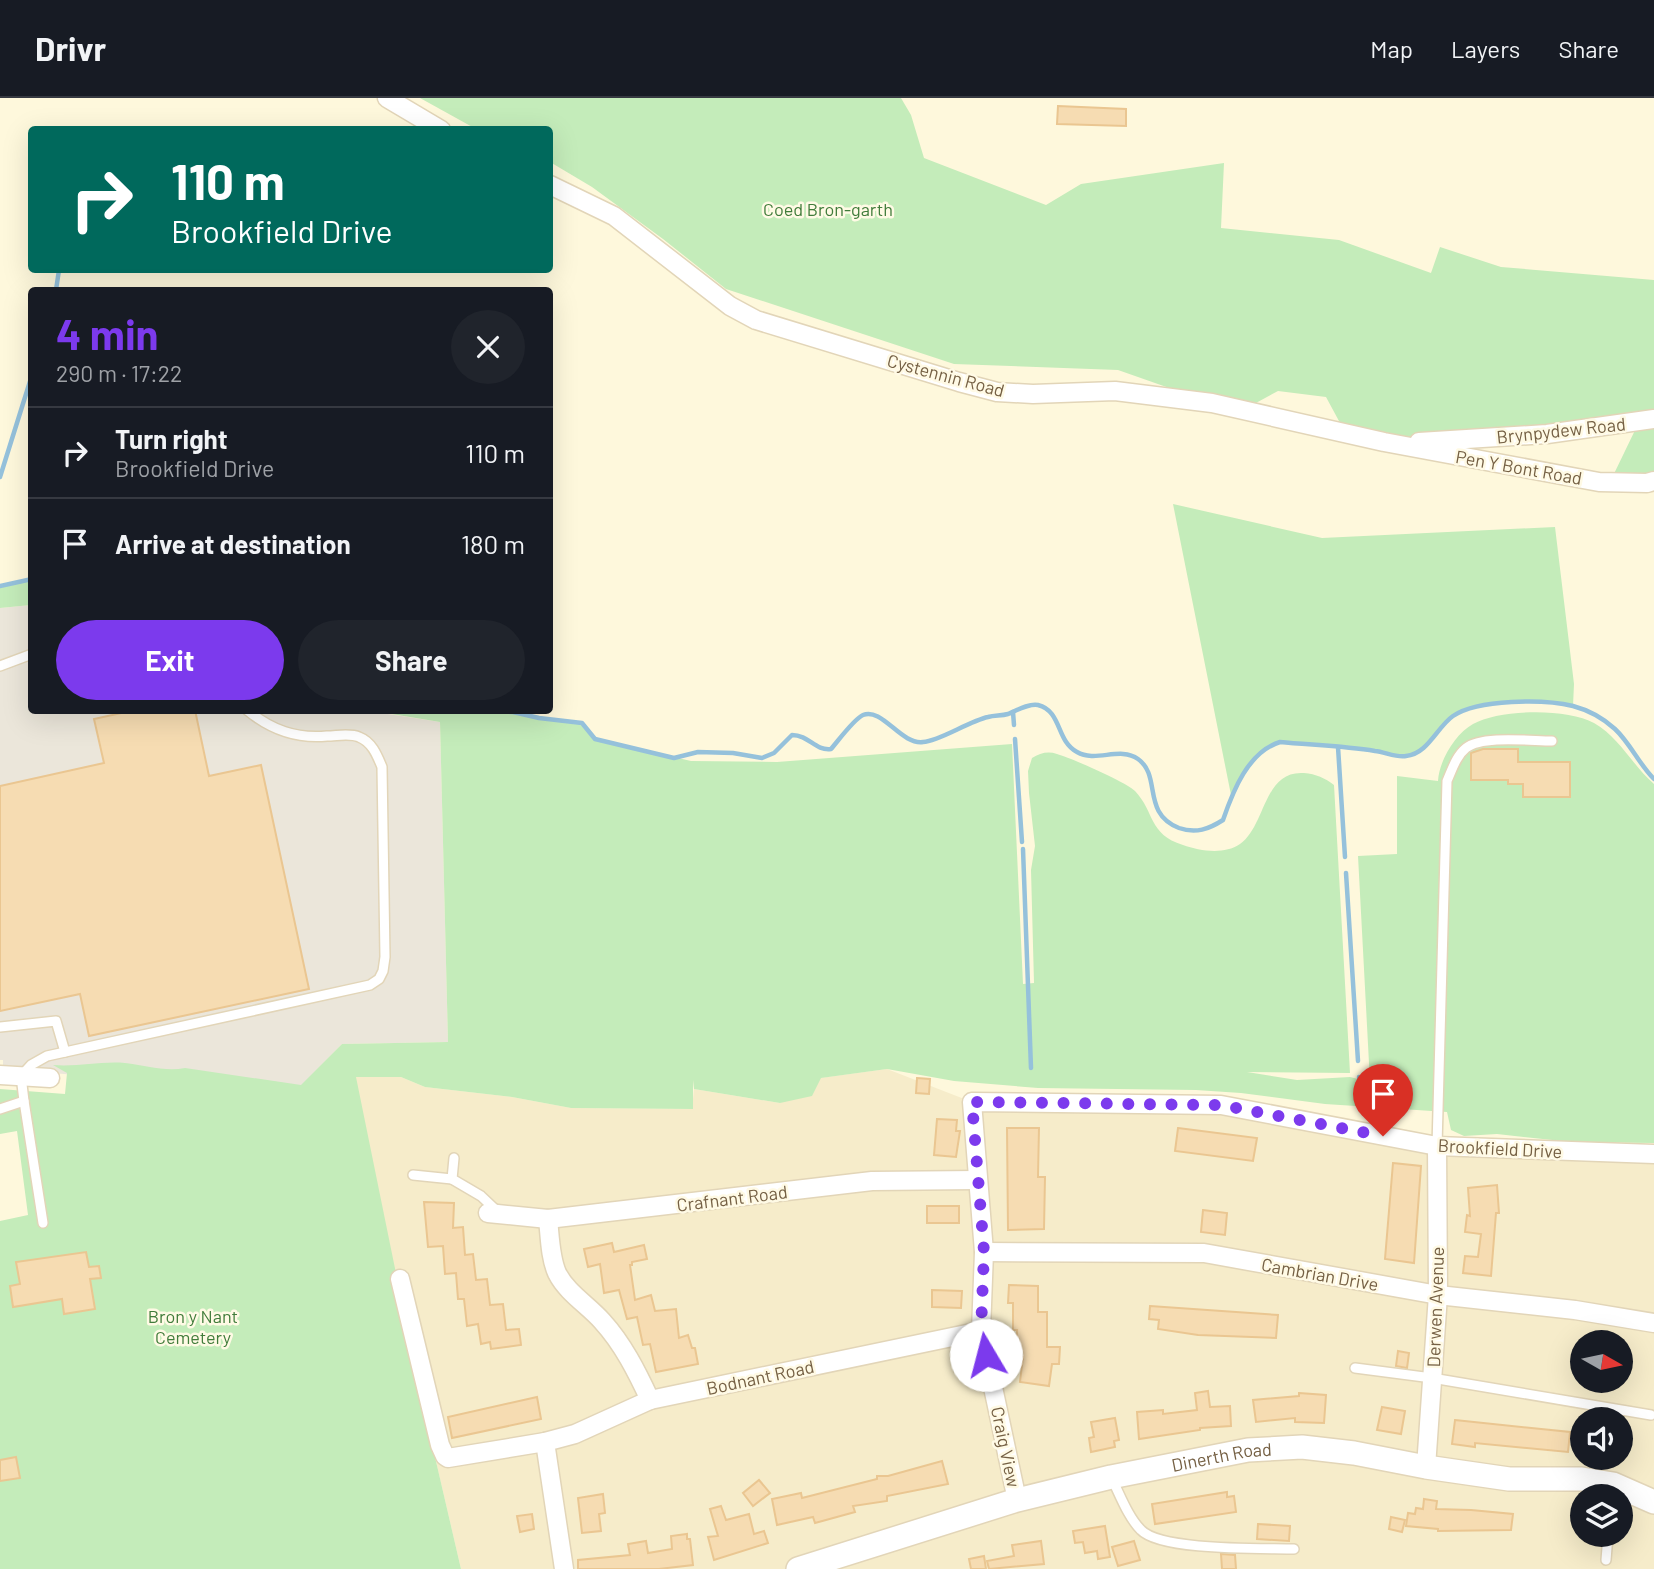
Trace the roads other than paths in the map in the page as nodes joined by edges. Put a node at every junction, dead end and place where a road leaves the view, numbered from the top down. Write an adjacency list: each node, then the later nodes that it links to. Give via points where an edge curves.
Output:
1 (387, 98): 2 (street)
2 (434, 126)
3 (553, 186): 5 (street, Cystennin Road, via 614,216 721,299 756,320 959,383 997,392 1115,391 1212,403)
4 (1654, 419): 5 (street, Brynpydew Road, via 1547,434)
5 (1384, 442): 6 (street, Pen Y Bont Road, via 1599,482)
6 (1654, 481)
7 (28, 656): 8 (lane)
8 (0, 666)
9 (252, 714): 12 (lane, via 280,732 308,738 358,736 377,755 382,766 385,957 379,979 322,997)
10 (1552, 741): 19 (lane, via 1479,741 1466,748 1447,781)
11 (0, 1027): 12 (lane, via 57,1021)
12 (65, 1052): 14 (lane, via 47,1056)
13 (0, 1075): 14 (street)
14 (22, 1076): 15 (street); 16 (lane)
15 (50, 1078)
16 (24, 1101): 18 (lane); 27 (lane)
17 (972, 1102): 19 (street, Brookfield Drive, via 1221,1105); 24 (street, Craig View)
18 (0, 1109)
19 (1437, 1146): 20 (street, Brookfield Drive); 30 (street, Derwen Avenue)
20 (1654, 1154)
21 (454, 1158): 23 (lane)
22 (413, 1175): 23 (lane)
23 (452, 1179): 25 (lane, via 481,1196)
24 (977, 1180): 26 (street, Crafnant Road, via 872,1181); 28 (street, Craig View)
25 (493, 1214): 26 (street, Crafnant Road)
26 (548, 1219): 35 (street, via 557,1273 618,1340)
27 (43, 1223)
28 (984, 1252): 30 (street, Cambrian Drive, via 1204,1253); 32 (street, Craig View)
29 (400, 1279): 37 (street, Bodnant Road, via 445,1456)
30 (1438, 1295): 31 (street, Cambrian Drive); 34 (street, Derwen Avenue)
31 (1654, 1323)
32 (981, 1331): 35 (street, Bodnant Road); 42 (street, Craig View)
33 (1355, 1368): 34 (lane)
34 (1432, 1378): 36 (lane); 38 (street, Derwen Avenue)
35 (650, 1400): 37 (street, Bodnant Road, via 575,1434)
36 (1651, 1415)
37 (545, 1442): 47 (street)
38 (1426, 1467): 39 (street, Dinerth Road, via 1302,1447 1248,1450); 40 (street, Dinerth Road, via 1509,1479 1582,1479)
39 (1111, 1477): 42 (street, Dinerth Road); 45 (lane, via 1134,1521 1142,1532 1155,1538 1181,1544)
40 (1596, 1484)
41 (1633, 1496): 43 (street, Dinerth Road)
42 (1017, 1500): 48 (street, Dinerth Road)
43 (1654, 1502)
44 (1607, 1547): 46 (lane)
45 (1293, 1549)
46 (1606, 1560)
47 (564, 1569)
48 (798, 1569)

